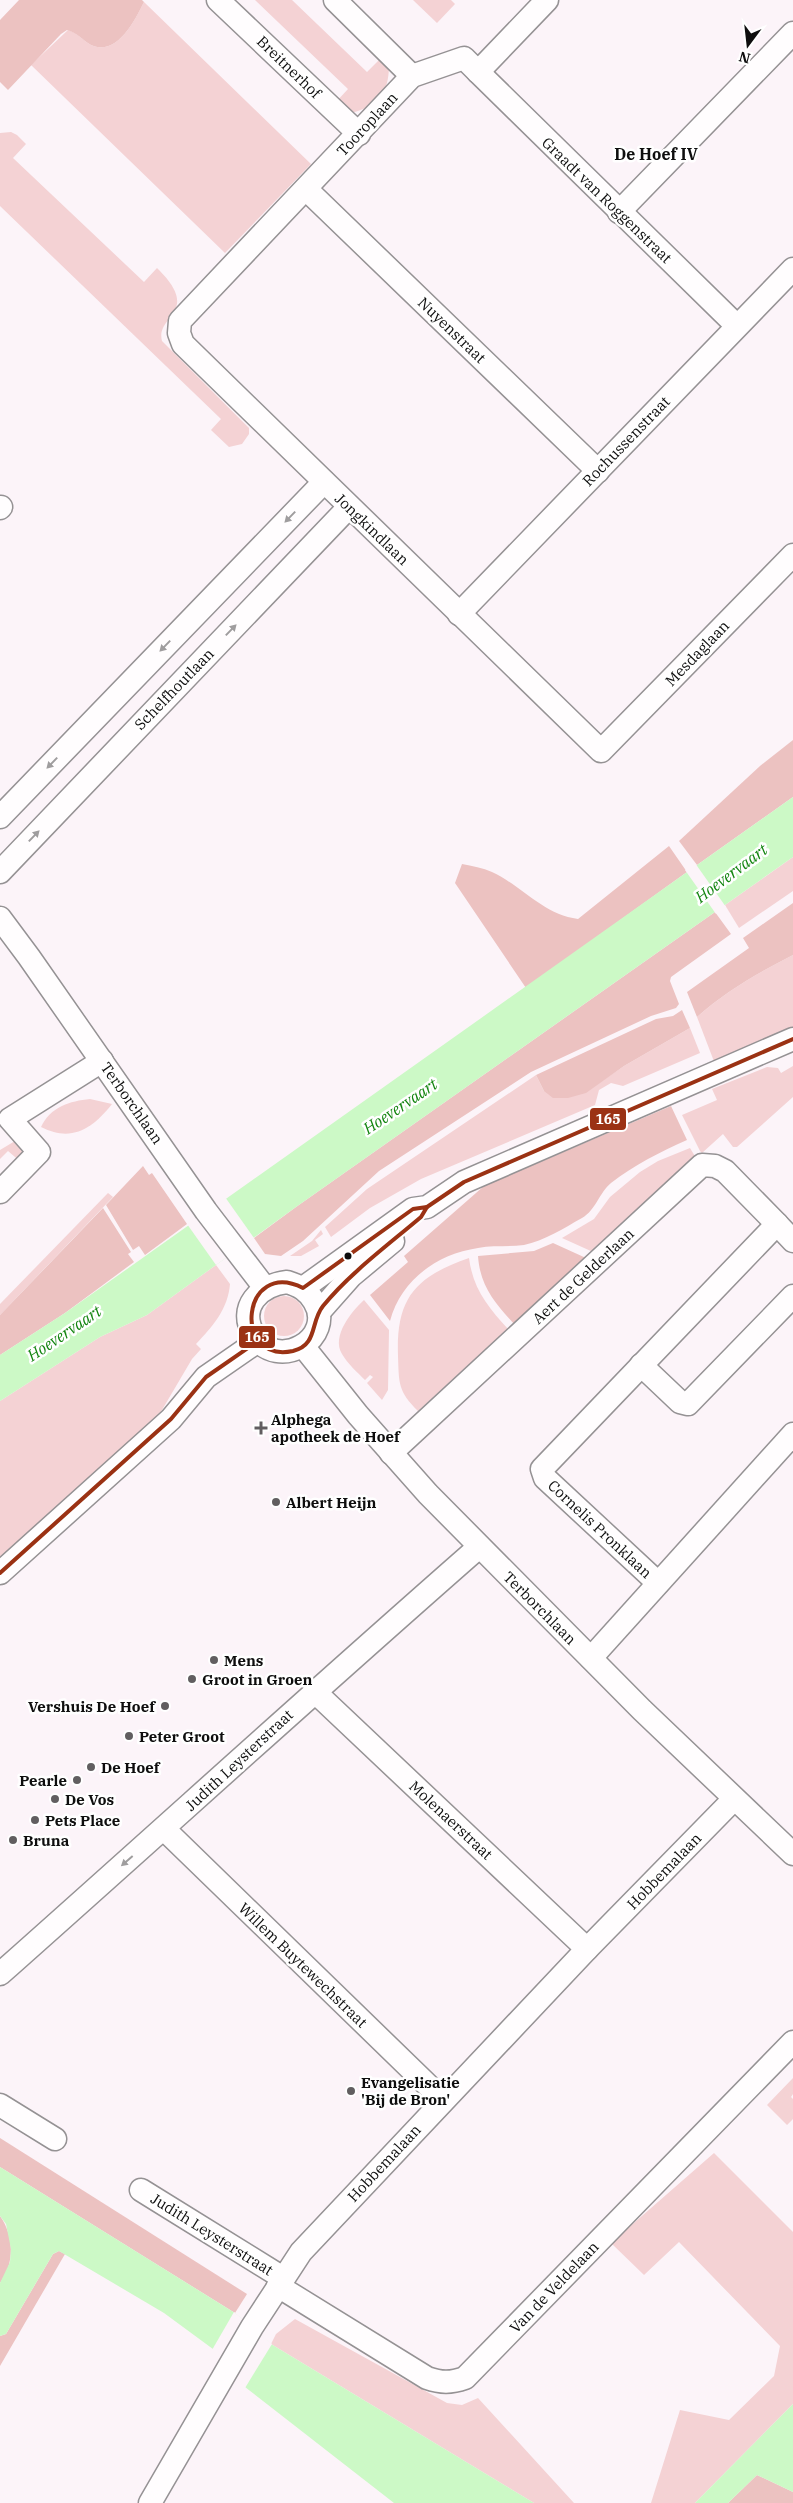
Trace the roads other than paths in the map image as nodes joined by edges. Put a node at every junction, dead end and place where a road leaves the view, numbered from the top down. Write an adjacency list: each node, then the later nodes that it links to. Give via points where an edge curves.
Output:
1 (218, 0): 7 (street, Breitnerhof)
2 (335, 0): 6 (street)
3 (547, 0): 5 (street)
4 (793, 33): 9 (street)
5 (478, 72): 6 (street, Tooroplaan, via 464,58); 9 (street, Graadt van Roggenstraat)
6 (412, 76): 7 (street, Tooroplaan)
7 (359, 134): 8 (street, Tooroplaan)
8 (306, 189): 11 (street, Tooroplaan); 13 (street, Nuyenstraat)
9 (619, 212): 12 (street, Graadt van Roggenstraat)
10 (793, 269): 12 (street, Rochussenstraat)
11 (201, 298): 14 (street, Jongkindlaan, via 180,321 179,333 183,344)
12 (736, 325): 13 (street, Rochussenstraat)
13 (598, 472): 17 (street, Rochussenstraat)
14 (324, 482): 15 (street, Jongkindlaan); 19 (street, one-way to 19)
15 (349, 507): 17 (street, Jongkindlaan); 20 (street, Schelfhoutlaan, one-way to 15)
16 (793, 555): 18 (street, Mesdaglaan)
17 (459, 614): 18 (street, Jongkindlaan)
18 (601, 751)
19 (0, 816)
20 (0, 872)
21 (0, 918): 23 (street, Terborchlaan)
22 (793, 1039): 26 (street, via 464,1182)
23 (102, 1061): 24 (street); 29 (street, Terborchlaan, via 206,1211)
24 (5, 1122): 25 (street, via 38,1152)
25 (0, 1192)
26 (427, 1207): 30 (street, via 413,1209); 32 (street, via 421,1217 352,1276)
27 (777, 1224): 28 (street); 35 (street, Cornelis Pronklaan); 37 (street, Aert de Gelderlaan, via 725,1172 715,1166 702,1165)
28 (793, 1241)
29 (265, 1288): 30 (street, via 287,1282); 33 (street, via 254,1298 249,1312 250,1328)
30 (303, 1288): 32 (street)
31 (793, 1296): 35 (street, via 688,1404 680,1402)
32 (320, 1311): 34 (street, via 316,1331)
33 (258, 1341): 34 (street, via 275,1351); 39 (street, via 206,1377 171,1419)
34 (303, 1346): 37 (street, Terborchlaan)
35 (641, 1365): 40 (street, Cornelis Pronklaan, via 542,1469 546,1478)
36 (793, 1434): 40 (street, Cornelis Pronklaan)
37 (392, 1453): 38 (street, Terborchlaan)
38 (479, 1547): 41 (street, Terborchlaan); 42 (street, Judith Leysterstraat)
39 (0, 1572)
40 (658, 1583): 41 (street, Cornelis Pronklaan)
41 (590, 1658): 43 (street, Terborchlaan)
42 (314, 1691): 44 (street, Judith Leysterstraat); 46 (street, Molenaerstraat)
43 (734, 1799): 45 (street, Terborchlaan); 46 (street, Hobbemalaan)
44 (164, 1829): 47 (street, Judith Leysterstraat, one-way to 47); 49 (street, Willem Buytewechstraat)
45 (793, 1854)
46 (587, 1949): 49 (street, Hobbemalaan)
47 (0, 1974)
48 (793, 2042): 53 (street, Van de Veldelaan, via 465,2378 453,2382 427,2378)
49 (443, 2100): 53 (street, Hobbemalaan, via 301,2252)
50 (0, 2105): 51 (street)
51 (56, 2139)
52 (140, 2190): 53 (street, Judith Leysterstraat)
53 (280, 2282): 54 (street, Hobbemalaan)
54 (150, 2503)

